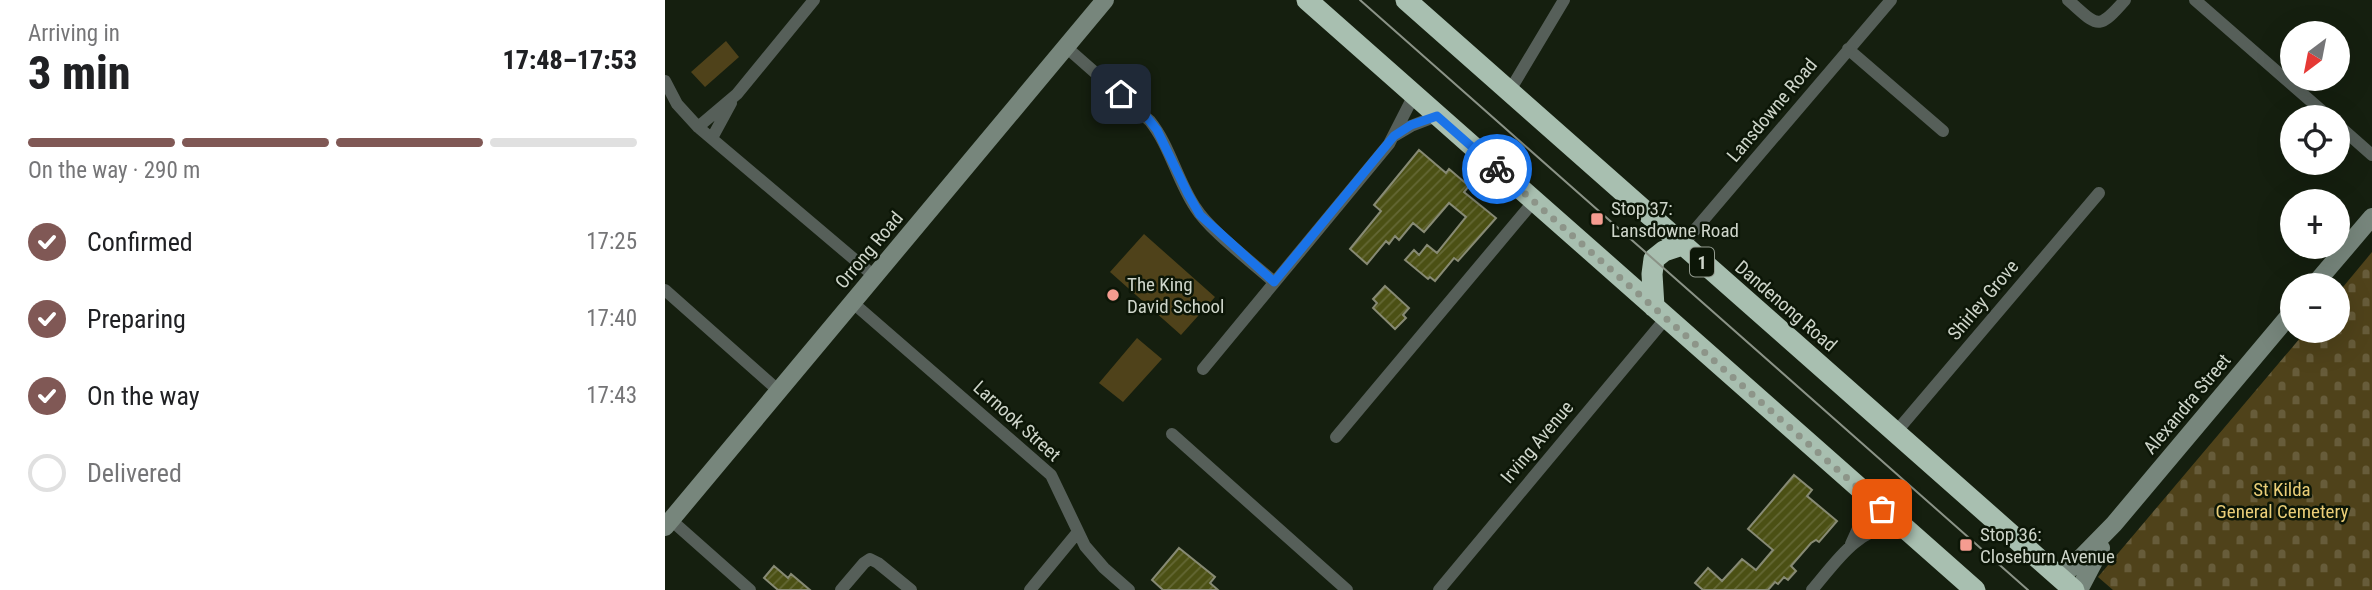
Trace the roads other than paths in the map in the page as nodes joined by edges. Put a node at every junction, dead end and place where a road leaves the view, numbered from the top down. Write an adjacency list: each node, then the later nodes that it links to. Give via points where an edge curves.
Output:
1 (814, 0): 14 (street)
2 (1105, 0): 10 (main road, Orrong Road)
3 (1307, 0): 15 (highway)
4 (1406, 0): 13 (highway, Dandenong Road / 1)
5 (1564, 0): 13 (street)
6 (1891, 0): 11 (street, Lansdowne Road)
7 (2068, 0): 8 (street, via 2092,20 2102,22)
8 (2125, 0)
9 (2195, 0): 16 (street)
10 (1066, 47): 29 (main road, Orrong Road); 30 (street, via 1150,121 1200,215)
11 (1848, 49): 19 (street); 27 (street, Lansdowne Road)
12 (665, 81): 18 (street, via 677,104)
13 (1509, 92): 27 (highway, Dandenong Road / 1)
14 (737, 94): 18 (street); 22 (street)
15 (1413, 95): 17 (highway); 20 (street)
16 (2315, 105)
17 (1437, 116): 20 (street); 25 (highway)
18 (698, 127): 22 (street)
19 (1943, 131)
20 (1394, 136): 30 (street)
21 (2350, 136): 23 (street)
22 (712, 138): 29 (street)
23 (2372, 155)
24 (2099, 193): 37 (street, Shirley Grove)
25 (1534, 201): 33 (highway); 39 (street)
26 (2372, 217): 28 (main road)
27 (1682, 245): 33 (highway, via 1654,259 1651,274); 37 (highway, Dandenong Road / 1)
28 (2324, 273)
29 (874, 276): 32 (main road, Orrong Road)
30 (1274, 282): 35 (street)
31 (665, 290): 36 (street)
32 (852, 302): 36 (main road, Orrong Road); 43 (street, Larnook Street, via 1051,475)
33 (1660, 313): 40 (highway); 52 (street, Irving Avenue)
34 (2280, 326): 45 (main road, Alexandra Street)
35 (1203, 369)
36 (779, 391): 42 (main road, Orrong Road)
37 (1896, 432): 45 (highway, Dandenong Road / 1)
38 (1172, 434): 51 (street)
39 (1336, 438)
40 (1867, 496): 41 (highway); 44 (street)
41 (1897, 522): 44 (street); 54 (highway)
42 (668, 524): 46 (street)
43 (1077, 533): 49 (street); 50 (street, Larnook Street, via 1094,559)
44 (1851, 544): 53 (street)
45 (2066, 584)
46 (750, 590)
47 (841, 590): 48 (street, via 870,559)
48 (911, 590)
49 (1030, 590)
50 (1129, 590)
51 (1347, 590)
52 (1439, 590)
53 (1812, 590)
54 (1975, 590)

